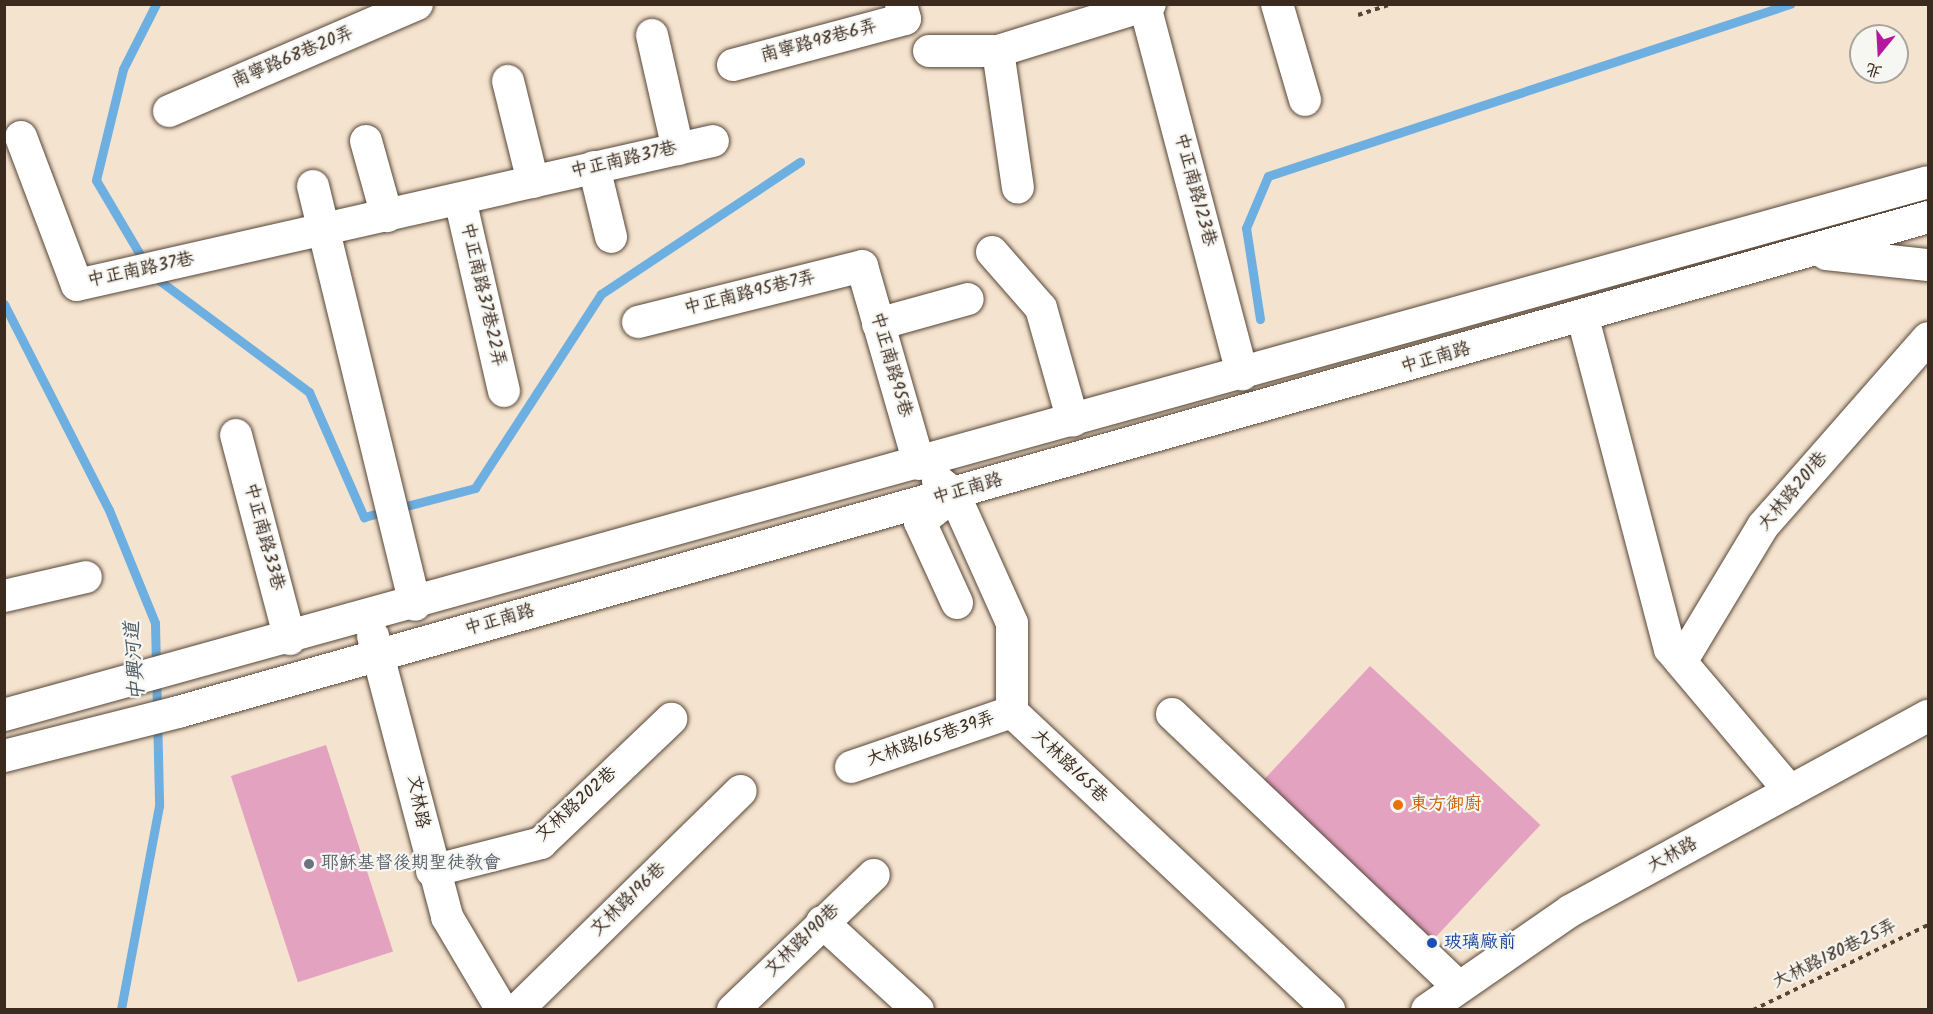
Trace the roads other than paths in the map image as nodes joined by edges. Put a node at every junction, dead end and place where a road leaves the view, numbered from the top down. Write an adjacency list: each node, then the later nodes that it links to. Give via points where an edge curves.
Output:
1 (417, 4): 11 (street, 南寧路68巷20弄)
2 (1277, 4): 10 (street)
3 (1148, 5): 7 (street, 中正南路123巷); 37 (street, 中正南路123巷)
4 (903, 12): 8 (street, 南寧路98巷6弄)
5 (652, 35): 15 (street)
6 (929, 51): 7 (street, 中正南路123巷)
7 (998, 51): 21 (street)
8 (733, 65)
9 (508, 81): 18 (street)
10 (1305, 100)
11 (170, 111)
12 (21, 137): 26 (street, 中正南路37巷, via 77,285)
13 (366, 141): 24 (street)
14 (713, 141): 15 (street, 中正南路37巷)
15 (678, 149): 17 (street, 中正南路37巷)
16 (1929, 163): 22 (street)
17 (594, 167): 18 (street, 中正南路37巷); 27 (street)
18 (533, 182): 23 (street, 中正南路37巷)
19 (1929, 182): 22 (street, 中正南路)
20 (313, 186): 26 (street)
21 (1018, 188)
22 (1892, 193): 37 (street, 中正南路)
23 (460, 199): 24 (street, 中正南路37巷); 38 (street, 中正南路37巷22弄)
24 (387, 216): 26 (street, 中正南路37巷)
25 (1929, 217): 29 (street, 中正南路)
26 (324, 231): 46 (street)
27 (611, 237)
28 (992, 252): 39 (street, via 1041,308)
29 (1813, 253): 31 (street); 33 (street, 中正南路)
30 (862, 266): 34 (street, 中正南路95巷7弄); 35 (street, 中正南路95巷)
31 (1929, 266)
32 (968, 299): 35 (street)
33 (1583, 318): 42 (street, 中正南路); 50 (street, via 1670,649)
34 (638, 322)
35 (879, 324): 41 (street, 中正南路95巷)
36 (1929, 338): 50 (street, 大林路201巷, via 1762,526)
37 (1242, 374): 39 (street, 中正南路)
38 (504, 391)
39 (1073, 421): 41 (street, 中正南路)
40 (236, 435): 48 (street, 中正南路33巷)
41 (919, 464): 42 (street); 46 (street, 中正南路)
42 (954, 494): 45 (street, via 920,522); 49 (street, 中正南路); 51 (street, via 1012,623)
43 (86, 577): 44 (street)
44 (4, 596)
45 (957, 603)
46 (415, 604): 47 (street, 中正南路)
47 (369, 618): 48 (street, 中正南路); 49 (street, 文林路)
48 (290, 639): 53 (street, 中正南路)
49 (378, 655): 56 (street, 中正南路); 60 (street, 文林路, via 413,778)
50 (1681, 662): 59 (street)
51 (1012, 712): 57 (street, 大林路165巷39弄); 68 (street, 大林路165巷)
52 (1172, 714): 63 (street)
53 (4, 715)
54 (1929, 716): 59 (street, 大林路)
55 (671, 718): 60 (street, 文林路202巷, via 541,843)
56 (4, 756)
57 (851, 767)
58 (741, 791): 65 (street, 文林路196巷)
59 (1790, 791): 63 (street, 大林路, via 1570,911)
60 (432, 871): 64 (street, 文林路, via 447,917)
61 (874, 875): 62 (street, 文林路190巷)
62 (822, 922): 66 (street, 文林路190巷); 67 (street)
63 (1440, 1002)
64 (502, 1010)
65 (517, 1010)
66 (733, 1010)
67 (918, 1010)
68 (1329, 1010)

